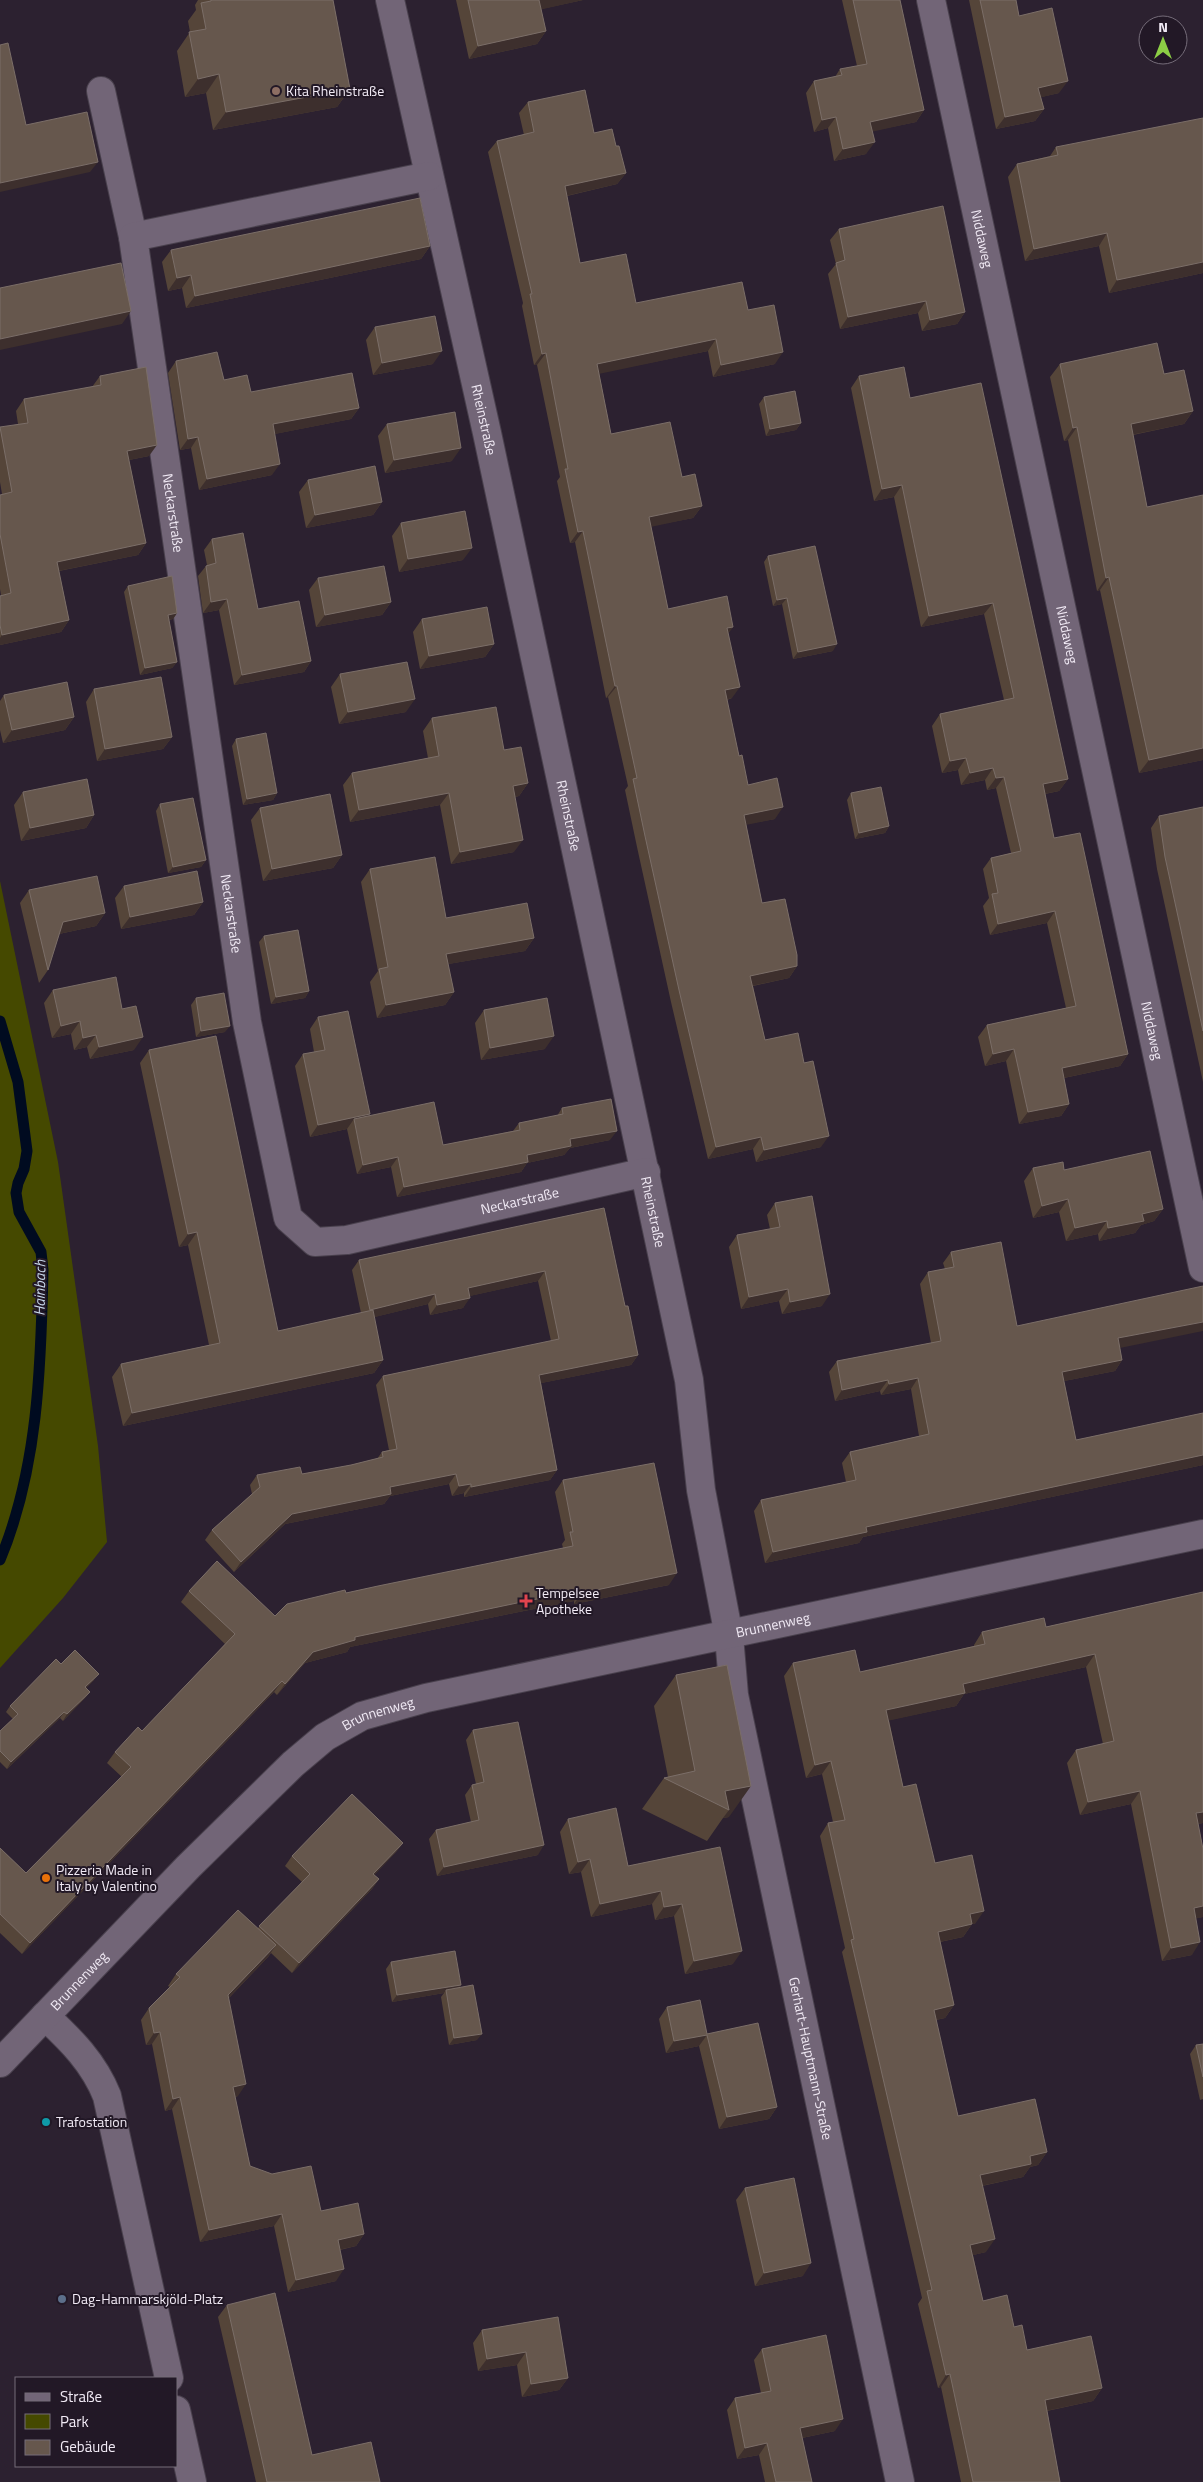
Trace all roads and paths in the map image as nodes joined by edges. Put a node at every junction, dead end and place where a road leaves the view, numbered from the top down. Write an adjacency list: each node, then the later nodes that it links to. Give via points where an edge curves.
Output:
1 (390, 0): 4 (street, Rheinstraße)
2 (931, 0): 7 (street, Niddaweg)
3 (101, 91): 5 (street, Neckarstraße)
4 (429, 176): 5 (street); 6 (street, Rheinstraße)
5 (133, 237): 6 (street, Neckarstraße, via 247,1022 288,1218 315,1242 347,1240)
6 (646, 1172): 9 (street, Rheinstraße, via 688,1380 701,1490)
7 (1203, 1268)
8 (1203, 1534): 9 (street, Brunnenweg)
9 (729, 1636): 10 (street, Brunnenweg, via 418,1700 382,1709 343,1725 274,1781); 15 (street, Gerhart-Hauptmann-Straße, via 734,1695)
10 (45, 2016): 11 (street); 12 (street, Brunnenweg, via 73,2042 99,2077 107,2096)
11 (0, 2062)
12 (169, 2377)
13 (178, 2419): 14 (street)
14 (192, 2482)
15 (900, 2482)

